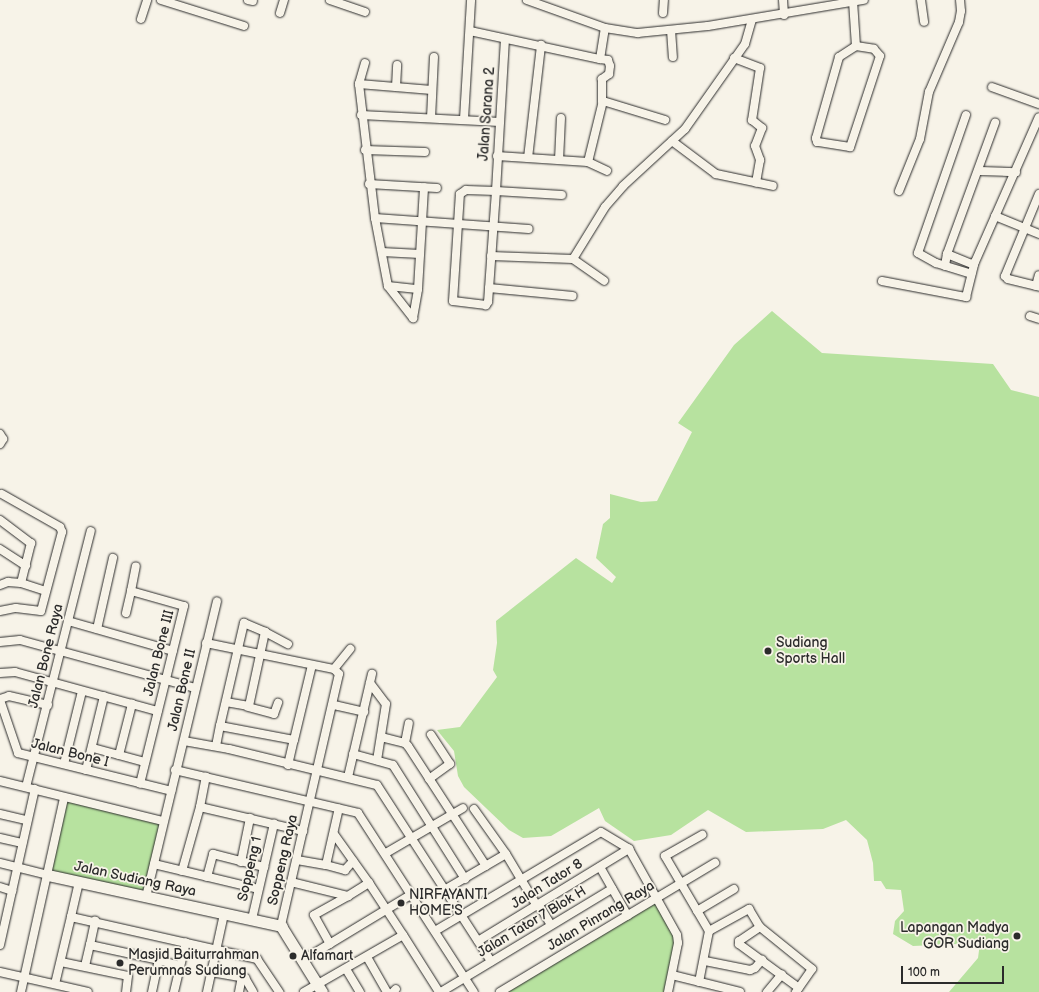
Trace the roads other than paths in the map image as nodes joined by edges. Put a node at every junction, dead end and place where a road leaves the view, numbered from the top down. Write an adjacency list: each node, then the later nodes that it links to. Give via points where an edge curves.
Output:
1 (147, 0): 19 (street)
2 (161, 0): 22 (street)
3 (284, 0): 16 (street)
4 (330, 0): 15 (street)
5 (471, 0): 24 (street)
6 (527, 0): 13 (street)
7 (664, 0): 17 (street)
8 (783, 0): 18 (street)
9 (864, 0): 12 (street)
10 (921, 0): 21 (street)
11 (960, 0): 66 (street, via 959,22 929,92 920,139)
12 (852, 1): 14 (street); 28 (street)
13 (541, 2): 23 (street)
14 (833, 3): 18 (street)
15 (365, 12)
16 (280, 13)
17 (663, 13)
18 (784, 15): 20 (street)
19 (141, 19)
20 (752, 19): 25 (street); 31 (street, via 745,44)
21 (924, 22)
22 (244, 26)
23 (605, 28): 25 (street, via 638,32); 32 (street)
24 (470, 30): 26 (street); 46 (street)
25 (671, 30): 30 (street)
26 (505, 39): 27 (street); 48 (street, Jalan Sarana 2)
27 (541, 45): 32 (street); 54 (street)
28 (856, 46): 28 (street, via 839,57 817,142 850,147 880,56 874,49)
29 (434, 57): 38 (street)
30 (673, 57)
31 (734, 58): 50 (street, via 685,129); 60 (street, via 760,68 752,120 762,128 755,146 760,160)
32 (600, 59): 39 (street, via 608,60 610,66 608,74 601,82)
33 (365, 63): 35 (street)
34 (397, 65): 36 (street)
35 (359, 84): 36 (street); 41 (street)
36 (396, 87): 38 (street)
37 (992, 87): 40 (street)
38 (432, 90): 44 (street)
39 (602, 102): 47 (street); 56 (street)
40 (1039, 104)
41 (361, 115): 44 (street); 51 (street)
42 (966, 115): 83 (street, via 918,253)
43 (1039, 117): 59 (street)
44 (431, 118): 46 (street)
45 (561, 118): 55 (street)
46 (464, 119): 48 (street)
47 (665, 120)
48 (500, 122): 53 (street, Jalan Sarana 2)
49 (996, 123): 58 (street)
50 (672, 141): 60 (street, via 716,174); 81 (street, via 623,186 605,207)
51 (365, 150): 52 (street); 61 (street)
52 (425, 152)
53 (497, 156): 54 (street); 65 (street, Jalan Sarana 2)
54 (528, 158): 55 (street)
55 (558, 160): 56 (street)
56 (588, 162): 57 (street)
57 (606, 171)
58 (980, 171): 59 (street); 79 (street)
59 (1016, 172): 69 (street)
60 (756, 183): 62 (street)
61 (370, 184): 63 (street); 70 (street)
62 (773, 186)
63 (424, 187): 64 (street); 71 (street)
64 (437, 188)
65 (496, 191): 68 (street); 72 (street, via 464,191 459,198); 73 (street, Jalan Sarana 2)
66 (899, 191)
67 (1039, 194): 74 (street)
68 (562, 196)
69 (996, 216): 74 (street); 82 (street)
70 (375, 218): 71 (street); 77 (street)
71 (423, 221): 72 (street); 78 (street)
72 (457, 223): 73 (street); 90 (street, Jalan Sarana 2, via 453,301 486,305)
73 (493, 225): 75 (street); 80 (street, Jalan Sarana 2)
74 (1026, 228): 76 (street); 89 (street, via 1005,276 1008,280)
75 (529, 229)
76 (1039, 234)
77 (382, 252): 78 (street); 88 (street)
78 (420, 254): 91 (street)
79 (947, 254): 82 (street); 83 (street)
80 (491, 256): 81 (street); 90 (street, Jalan Sarana 2)
81 (572, 259): 86 (street)
82 (974, 265): 84 (street)
83 (945, 266): 84 (street)
84 (970, 274): 87 (street, via 964,298)
85 (1039, 275): 89 (street)
86 (604, 281)
87 (882, 281)
88 (388, 286): 91 (street); 91 (street, via 413,318)
89 (1038, 286)
90 (489, 288): 92 (street)
91 (418, 289)
92 (573, 296)
93 (1030, 316): 94 (street)
94 (1039, 319)
95 (0, 434): 96 (street, via 3,439)
96 (0, 444)
97 (3, 493): 106 (street, via 62,529)
98 (0, 520): 102 (street, via 31,543)
99 (91, 531): 111 (street, Jalan Bone Raya)
100 (0, 549): 102 (street)
101 (114, 558): 112 (street)
102 (26, 566): 104 (street)
103 (136, 566): 107 (street)
104 (21, 583): 105 (street, via 8,582); 106 (street)
105 (0, 585)
106 (46, 591): 109 (street, via 38,612 16,608)
107 (131, 591): 110 (street); 119 (street, Jalan Bone III, via 184,606)
108 (218, 601): 115 (street, Jalan Bone II)
109 (0, 611)
110 (126, 613)
111 (68, 621): 112 (street); 118 (street, Jalan Bone Raya)
112 (97, 629): 119 (street)
113 (265, 632): 116 (street); 120 (street, via 244,623); 121 (street)
114 (0, 642): 118 (street, via 20,640)
115 (206, 643): 120 (street); 129 (street, Jalan Bone II)
116 (288, 644)
117 (350, 649): 123 (street)
118 (57, 651): 126 (street); 128 (street, Jalan Bone Raya)
119 (173, 651): 126 (street, Jalan Bone III)
120 (237, 651): 121 (street); 133 (street)
121 (260, 656): 122 (street); 138 (street)
122 (312, 664): 123 (street); 145 (street)
123 (334, 669): 137 (street, Soppeng Raya, via 340,678)
124 (0, 673): 128 (street, via 10,671)
125 (372, 674): 127 (street)
126 (166, 680): 129 (street); 139 (street, Jalan Bone III)
127 (370, 683): 140 (street); 144 (street, via 386,704)
128 (53, 684): 130 (street); 136 (street, Jalan Bone Raya)
129 (196, 688): 146 (street, Jalan Bone II)
130 (82, 691): 131 (street); 155 (street)
131 (104, 696): 135 (street); 149 (street)
132 (0, 699): 136 (street, via 9,696); 152 (street, Jalan Bone I, via 17,752)
133 (226, 702): 138 (street); 142 (street)
134 (278, 703): 138 (street, via 274,714)
135 (132, 704): 139 (street); 151 (street)
136 (48, 705): 152 (street, Jalan Bone Raya)
137 (334, 705): 140 (street); 159 (street, Soppeng Raya)
138 (248, 707)
139 (158, 711): 154 (street, Jalan Bone III)
140 (364, 712): 150 (street)
141 (409, 723): 147 (street)
142 (220, 726): 145 (street); 148 (street)
143 (432, 735): 162 (street, via 450,764)
144 (382, 737): 147 (street); 153 (street)
145 (294, 740): 156 (street)
146 (184, 741): 148 (street); 158 (street, Jalan Bone II)
147 (404, 743): 162 (street)
148 (216, 746): 156 (street)
149 (93, 748): 151 (street); 157 (street)
150 (353, 754): 153 (street); 161 (street)
151 (119, 755): 154 (street)
152 (34, 757): 155 (street, Jalan Bone I); 165 (street, Jalan Bone Raya)
153 (377, 760): 179 (street, via 393,765)
154 (145, 762): 164 (street, Jalan Bone III)
155 (64, 764): 157 (street, Jalan Bone I)
156 (288, 765): 159 (street)
157 (86, 770): 164 (street, Jalan Bone I)
158 (175, 770): 160 (street); 166 (street, Jalan Bone II)
159 (318, 772): 161 (street); 168 (street, Soppeng Raya)
160 (206, 777): 168 (street); 169 (street)
161 (348, 777): 184 (street, via 376,785)
162 (429, 779): 174 (street)
163 (0, 781): 165 (street)
164 (140, 784): 166 (street, Jalan Bone I)
165 (30, 788): 167 (street); 176 (street, Jalan Bone Raya)
166 (171, 788): 177 (street, Jalan Bone II)
167 (64, 798): 177 (street); 201 (street)
168 (311, 801): 170 (street); 180 (street, Soppeng Raya)
169 (200, 807): 175 (street); 200 (street)
170 (339, 808): 181 (street); 187 (street, via 358,813)
171 (463, 808): 174 (street)
172 (474, 809): 188 (street)
173 (0, 814): 176 (street)
174 (451, 814): 179 (street); 196 (street)
175 (250, 818): 178 (street); 191 (street)
176 (27, 820): 185 (street, Jalan Bone Raya)
177 (163, 821): 194 (street, Jalan Bone II)
178 (274, 824): 180 (street); 199 (street, Soppeng 1)
179 (431, 827): 184 (street); 203 (street)
180 (303, 831): 189 (street, Soppeng Raya)
181 (334, 834): 190 (street); 195 (street)
182 (702, 834): 208 (street, via 665,856)
183 (0, 838): 185 (street)
184 (413, 838): 187 (street); 211 (street)
185 (22, 843): 198 (street, Jalan Bone Raya)
186 (629, 849): 197 (street, Jalan Tator 8); 204 (street, via 600,832); 218 (street)
187 (386, 853): 215 (street)
188 (506, 854): 196 (street); 204 (street)
189 (297, 860): 195 (street); 206 (street, Soppeng Raya)
190 (353, 861): 195 (street, via 345,870); 207 (street)
191 (241, 862): 199 (street); 202 (street, via 212,854)
192 (0, 863): 198 (street)
193 (715, 863): 208 (street, Jalan Pinrang Raya)
194 (154, 864): 200 (street); 217 (street, Jalan Bone II)
195 (326, 865)
196 (486, 866): 203 (street)
197 (600, 866): 212 (street); 219 (street, Jalan Tator 8)
198 (18, 867): 201 (street); 214 (street, Jalan Bone Raya)
199 (264, 867): 210 (street, Soppeng 1)
200 (182, 871): 202 (street)
201 (48, 874): 205 (street, Jalan Sudiang Raya); 256 (street)
202 (207, 877): 210 (street)
203 (465, 878): 211 (street)
204 (522, 880): 219 (street); 223 (street)
205 (79, 882): 217 (street, Jalan Sudiang Raya); 225 (street)
206 (291, 882): 216 (street); 229 (street, Soppeng Raya)
207 (370, 883): 216 (street); 220 (street)
208 (680, 883): 218 (street, Jalan Pinrang Raya); 221 (street)
209 (0, 887): 214 (street)
210 (258, 889): 226 (street, Soppeng 1)
211 (446, 889): 223 (street)
212 (612, 889): 224 (street); 228 (street, Jalan Tator 7 Blok H)
213 (734, 889): 221 (street)
214 (12, 891): 237 (street, Jalan Bone Raya)
215 (412, 894): 220 (street); 231 (street)
216 (348, 896): 236 (street, via 314,914)
217 (146, 897): 222 (street, Jalan Sudiang Raya)
218 (655, 898): 224 (street, Jalan Pinrang Raya); 253 (street, via 678,939)
219 (538, 905): 228 (street); 234 (street, Jalan Tator 8)
220 (387, 909): 233 (street); 236 (street)
221 (697, 911): 232 (street)
222 (224, 914): 226 (street, Jalan Sudiang Raya); 239 (street)
223 (463, 915): 231 (street); 234 (street)
224 (628, 916): 275 (street, Jalan Pinrang Raya)
225 (71, 917): 227 (street); 246 (street)
226 (252, 920): 229 (street, Jalan Sudiang Raya)
227 (95, 921): 235 (street); 238 (street)
228 (551, 925): 244 (street, Jalan Tator 7 Blok H)
229 (281, 926): 242 (street)
230 (760, 927): 232 (street, via 748,908); 243 (street, via 738,942); 260 (street, via 812,969)
231 (435, 931): 255 (street)
232 (708, 931): 245 (street)
233 (403, 935): 240 (street); 273 (street)
234 (478, 941): 244 (street)
235 (186, 942): 239 (street); 248 (street)
236 (330, 944): 242 (street)
237 (0, 945)
238 (90, 945): 241 (street); 247 (street)
239 (216, 949): 251 (street); 269 (street, via 260,960)
240 (367, 957): 249 (street); 272 (street)
241 (159, 960): 248 (street); 264 (street)
242 (303, 960): 259 (street)
243 (762, 960): 245 (street, via 751,970); 252 (street)
244 (491, 961): 255 (street, Jalan Tator 7 Blok H)
245 (705, 961): 257 (street)
246 (60, 962): 247 (street); 258 (street)
247 (84, 966): 263 (street, via 128,976)
248 (180, 966): 265 (street)
249 (346, 969): 259 (street); 271 (street)
250 (0, 972): 256 (street)
251 (211, 972): 254 (street); 266 (street)
252 (782, 974): 260 (street); 278 (street)
253 (672, 975): 257 (street); 276 (street)
254 (242, 977): 267 (street); 268 (street)
255 (464, 977): 273 (street, Jalan Tator 7 Blok H); 274 (street)
256 (24, 978): 258 (street); 261 (street)
257 (699, 982): 277 (street)
258 (55, 984): 262 (street)
259 (319, 988): 270 (street)
260 (797, 990)
261 (21, 992)
262 (88, 992)
263 (126, 992)
264 (152, 992)
265 (174, 992)
266 (207, 992)
267 (239, 992)
268 (253, 992)
269 (279, 992)
270 (304, 992)
271 (360, 992)
272 (387, 992)
273 (440, 992)
274 (474, 992)
275 (500, 992)
276 (668, 992)
277 (740, 992)
278 (767, 992)

